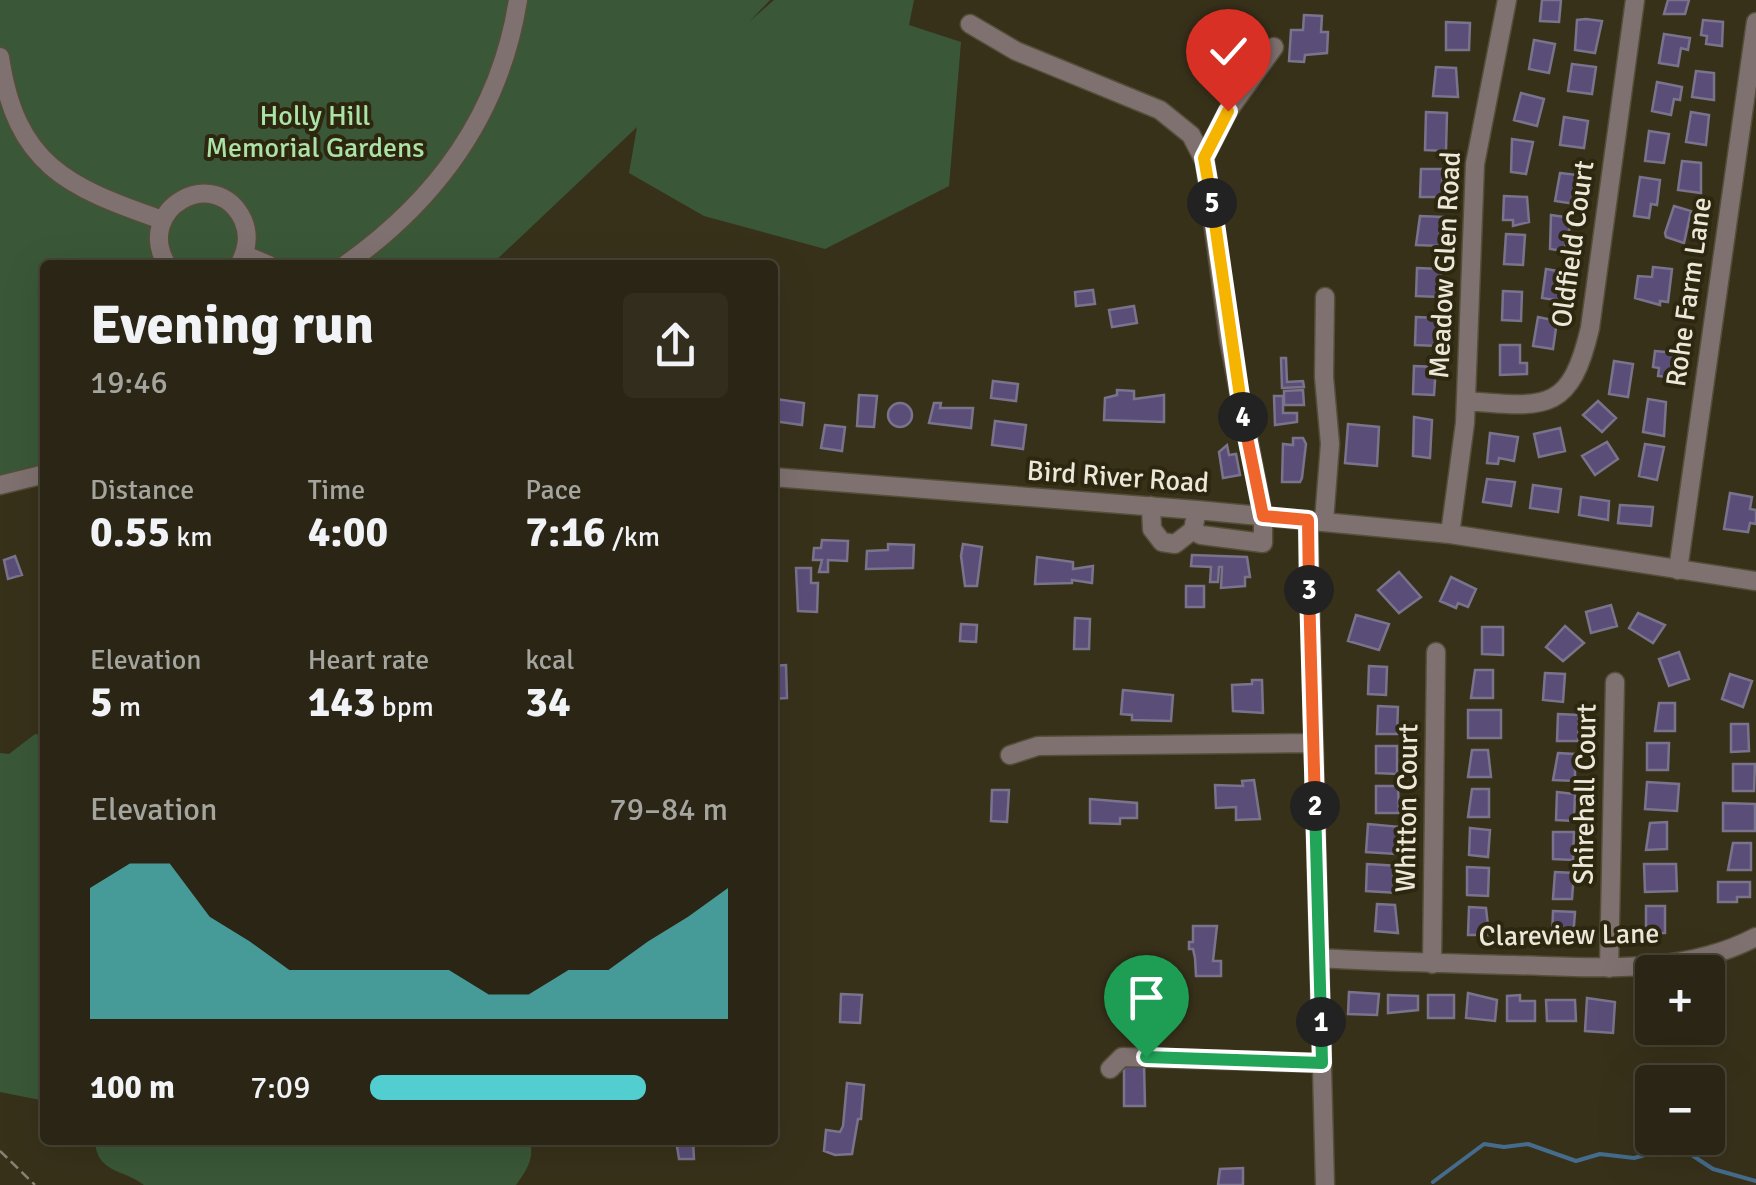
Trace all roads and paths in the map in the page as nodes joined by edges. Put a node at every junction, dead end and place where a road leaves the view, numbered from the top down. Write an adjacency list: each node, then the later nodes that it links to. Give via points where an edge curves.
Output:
1 (518, 0): 13 (street, via 501,67 453,165 421,202)
2 (1507, 0): 15 (street, Meadow Glen Road, via 1476,164)
3 (1635, 0): 15 (street, Oldfield Court, via 1581,367 1564,390 1534,404)
4 (1756, 22): 7 (street, Rohe Farm Lane)
5 (970, 24): 9 (street, via 1016,51 1160,110 1191,135)
6 (1274, 47): 9 (street)
7 (1754, 56): 25 (street, Rohe Farm Lane)
8 (0, 57): 10 (street, via 12,112 34,150 69,181)
9 (1204, 158): 21 (street)
10 (162, 220): 11 (street, via 158,241); 12 (street, via 191,195 221,197 247,229)
11 (165, 260)
12 (242, 260)
13 (351, 260)
14 (1326, 297): 22 (street, via 1330,444)
15 (1466, 401): 24 (street, Meadow Glen Road)
16 (40, 475): 18 (street)
17 (778, 478): 19 (street, Bird River Road)
18 (0, 485)
19 (1151, 506): 20 (street, Bird River Road); 23 (street, via 1152,530 1162,542 1175,544)
20 (1197, 510): 21 (street, Bird River Road); 23 (street)
21 (1263, 516): 22 (street, Bird River Road); 23 (street, via 1263,542 1211,539)
22 (1316, 520): 24 (street, Bird River Road); 29 (street)
23 (1192, 530)
24 (1450, 534): 25 (street, Bird River Road)
25 (1678, 570): 26 (street, Bird River Road)
26 (1756, 581)
27 (1436, 652): 33 (street, Whitton Court)
28 (1615, 682): 34 (street, Shirehall Court)
29 (1313, 743): 30 (street, via 1038,746); 32 (street)
30 (1010, 755)
31 (1756, 937): 34 (street, Clareview Lane, via 1652,966)
32 (1319, 958): 33 (street, Clareview Lane); 35 (street)
33 (1432, 964): 34 (street, Clareview Lane)
34 (1609, 968)
35 (1322, 1063): 36 (street, via 1122,1057); 39 (street)
36 (1110, 1069)
37 (0, 1151): 38 (path)
38 (35, 1185)
39 (1325, 1185)

